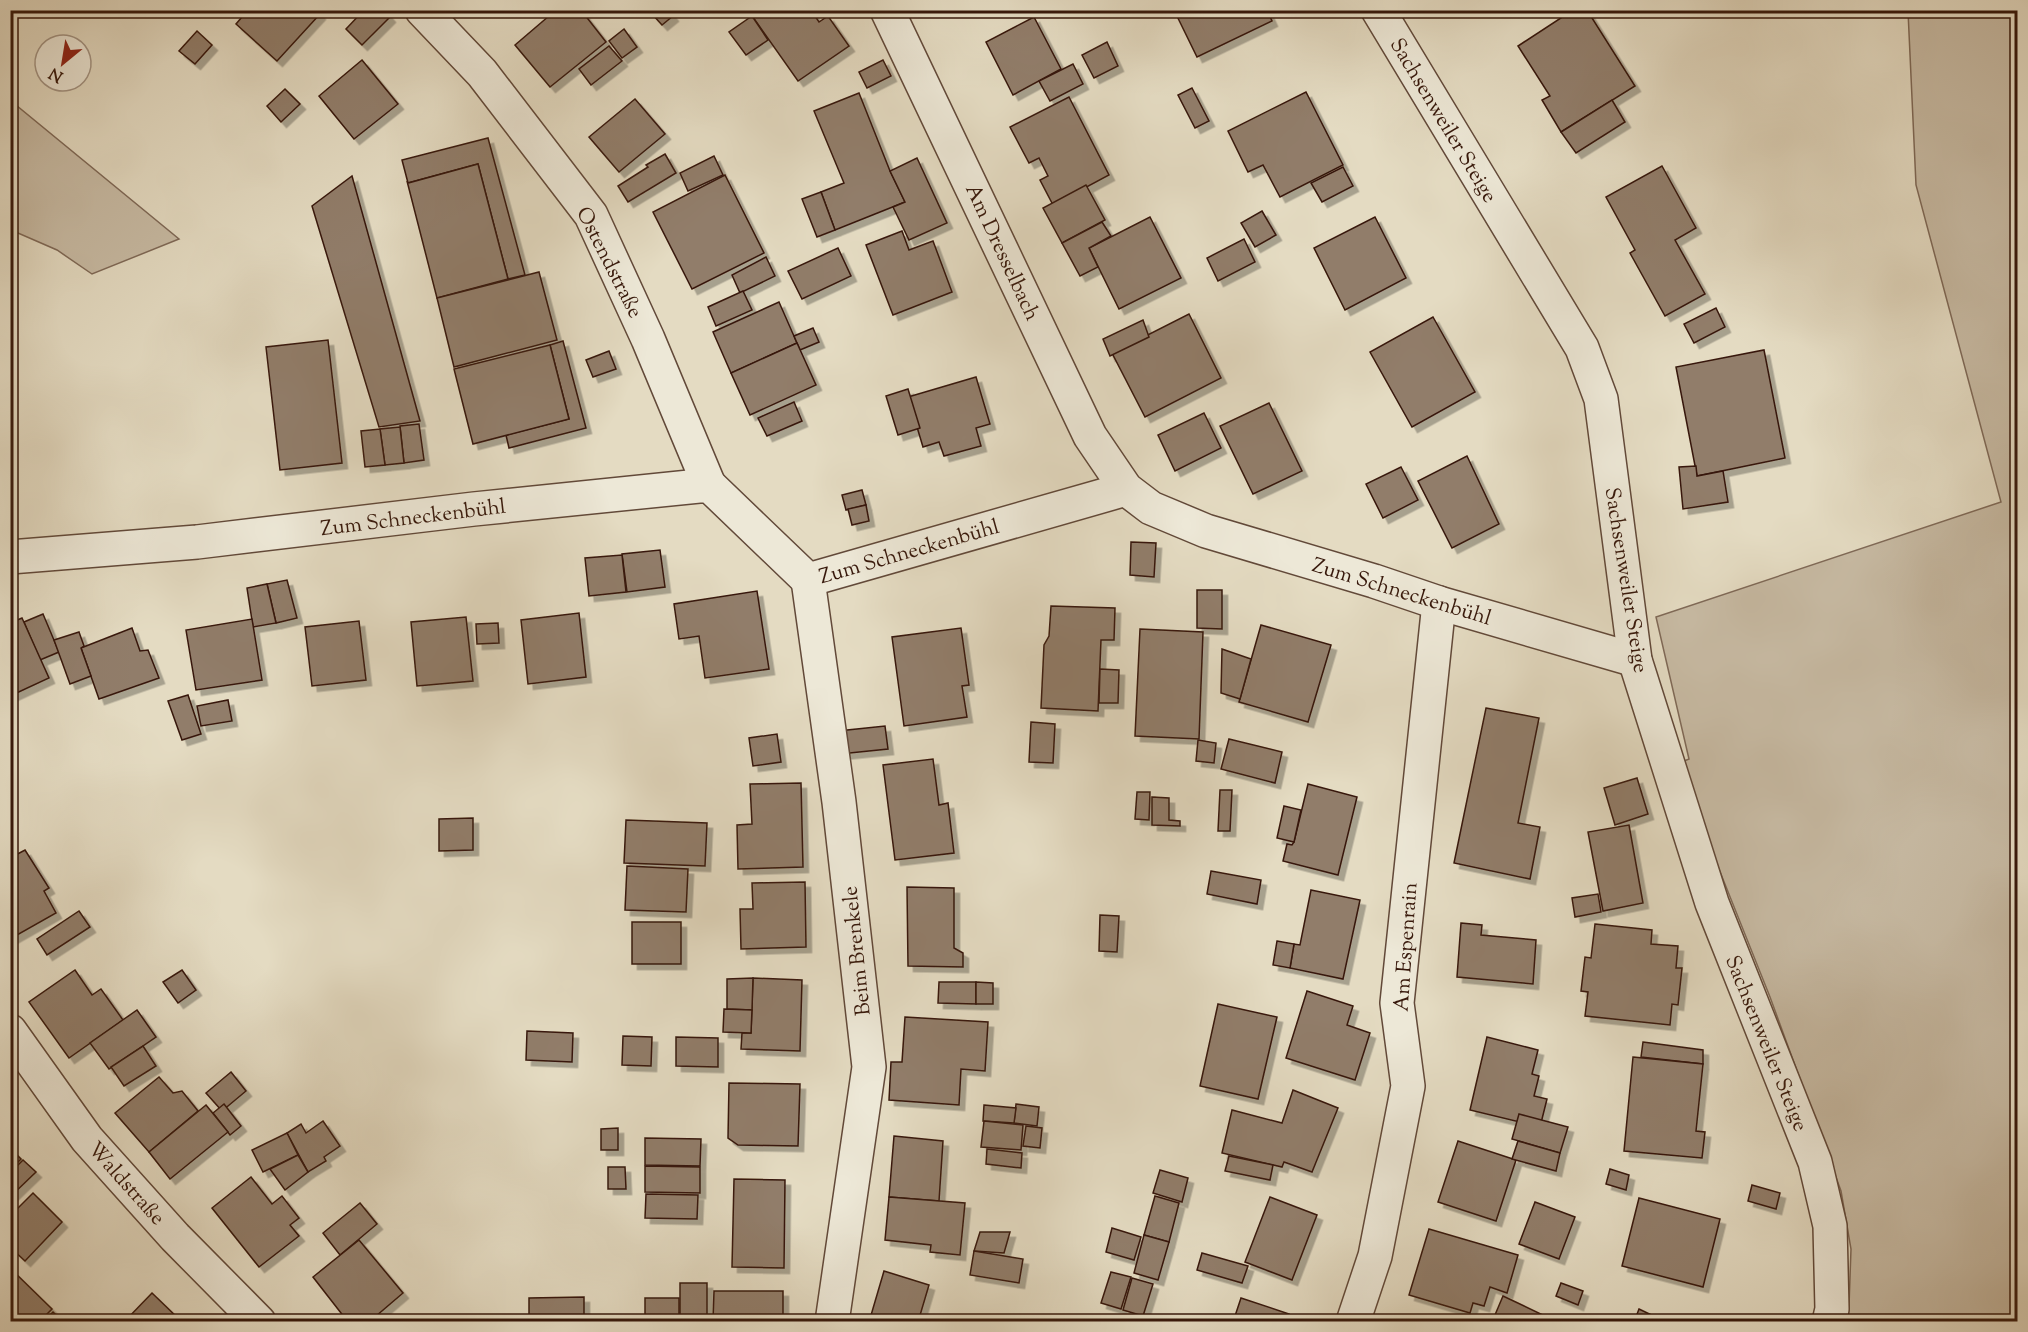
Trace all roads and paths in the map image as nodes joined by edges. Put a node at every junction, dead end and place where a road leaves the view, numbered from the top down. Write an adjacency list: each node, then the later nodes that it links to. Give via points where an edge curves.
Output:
1 (422, 10): 4 (street, Ostendstraße, via 482,73 591,215)
2 (887, 10): 5 (street, Am Dresselbach, via 1090,436)
3 (1378, 10): 9 (street, Sachsenweiler Steige, via 1582,348 1601,399)
4 (709, 485): 6 (street, Zum Schneckenbühl, via 197,542); 7 (street, Zum Schneckenbühl)
5 (1126, 489): 7 (street, Zum Schneckenbühl); 8 (street, Zum Schneckenbühl, via 1151,507 1206,531)
6 (10, 557)
7 (808, 580): 12 (street, Beim Brenkele, via 839,802 868,1067)
8 (1439, 603): 9 (street, Zum Schneckenbühl); 13 (street, Am Espenrain, via 1397,1004 1408,1086 1375,1256)
9 (1635, 660): 14 (street, Sachsenweiler Steige, via 1712,903 1815,1162 1830,1226)
10 (10, 1031): 11 (street, Waldstraße, via 87,1139)
11 (259, 1322)
12 (832, 1322)
13 (1353, 1322)
14 (1829, 1322)

